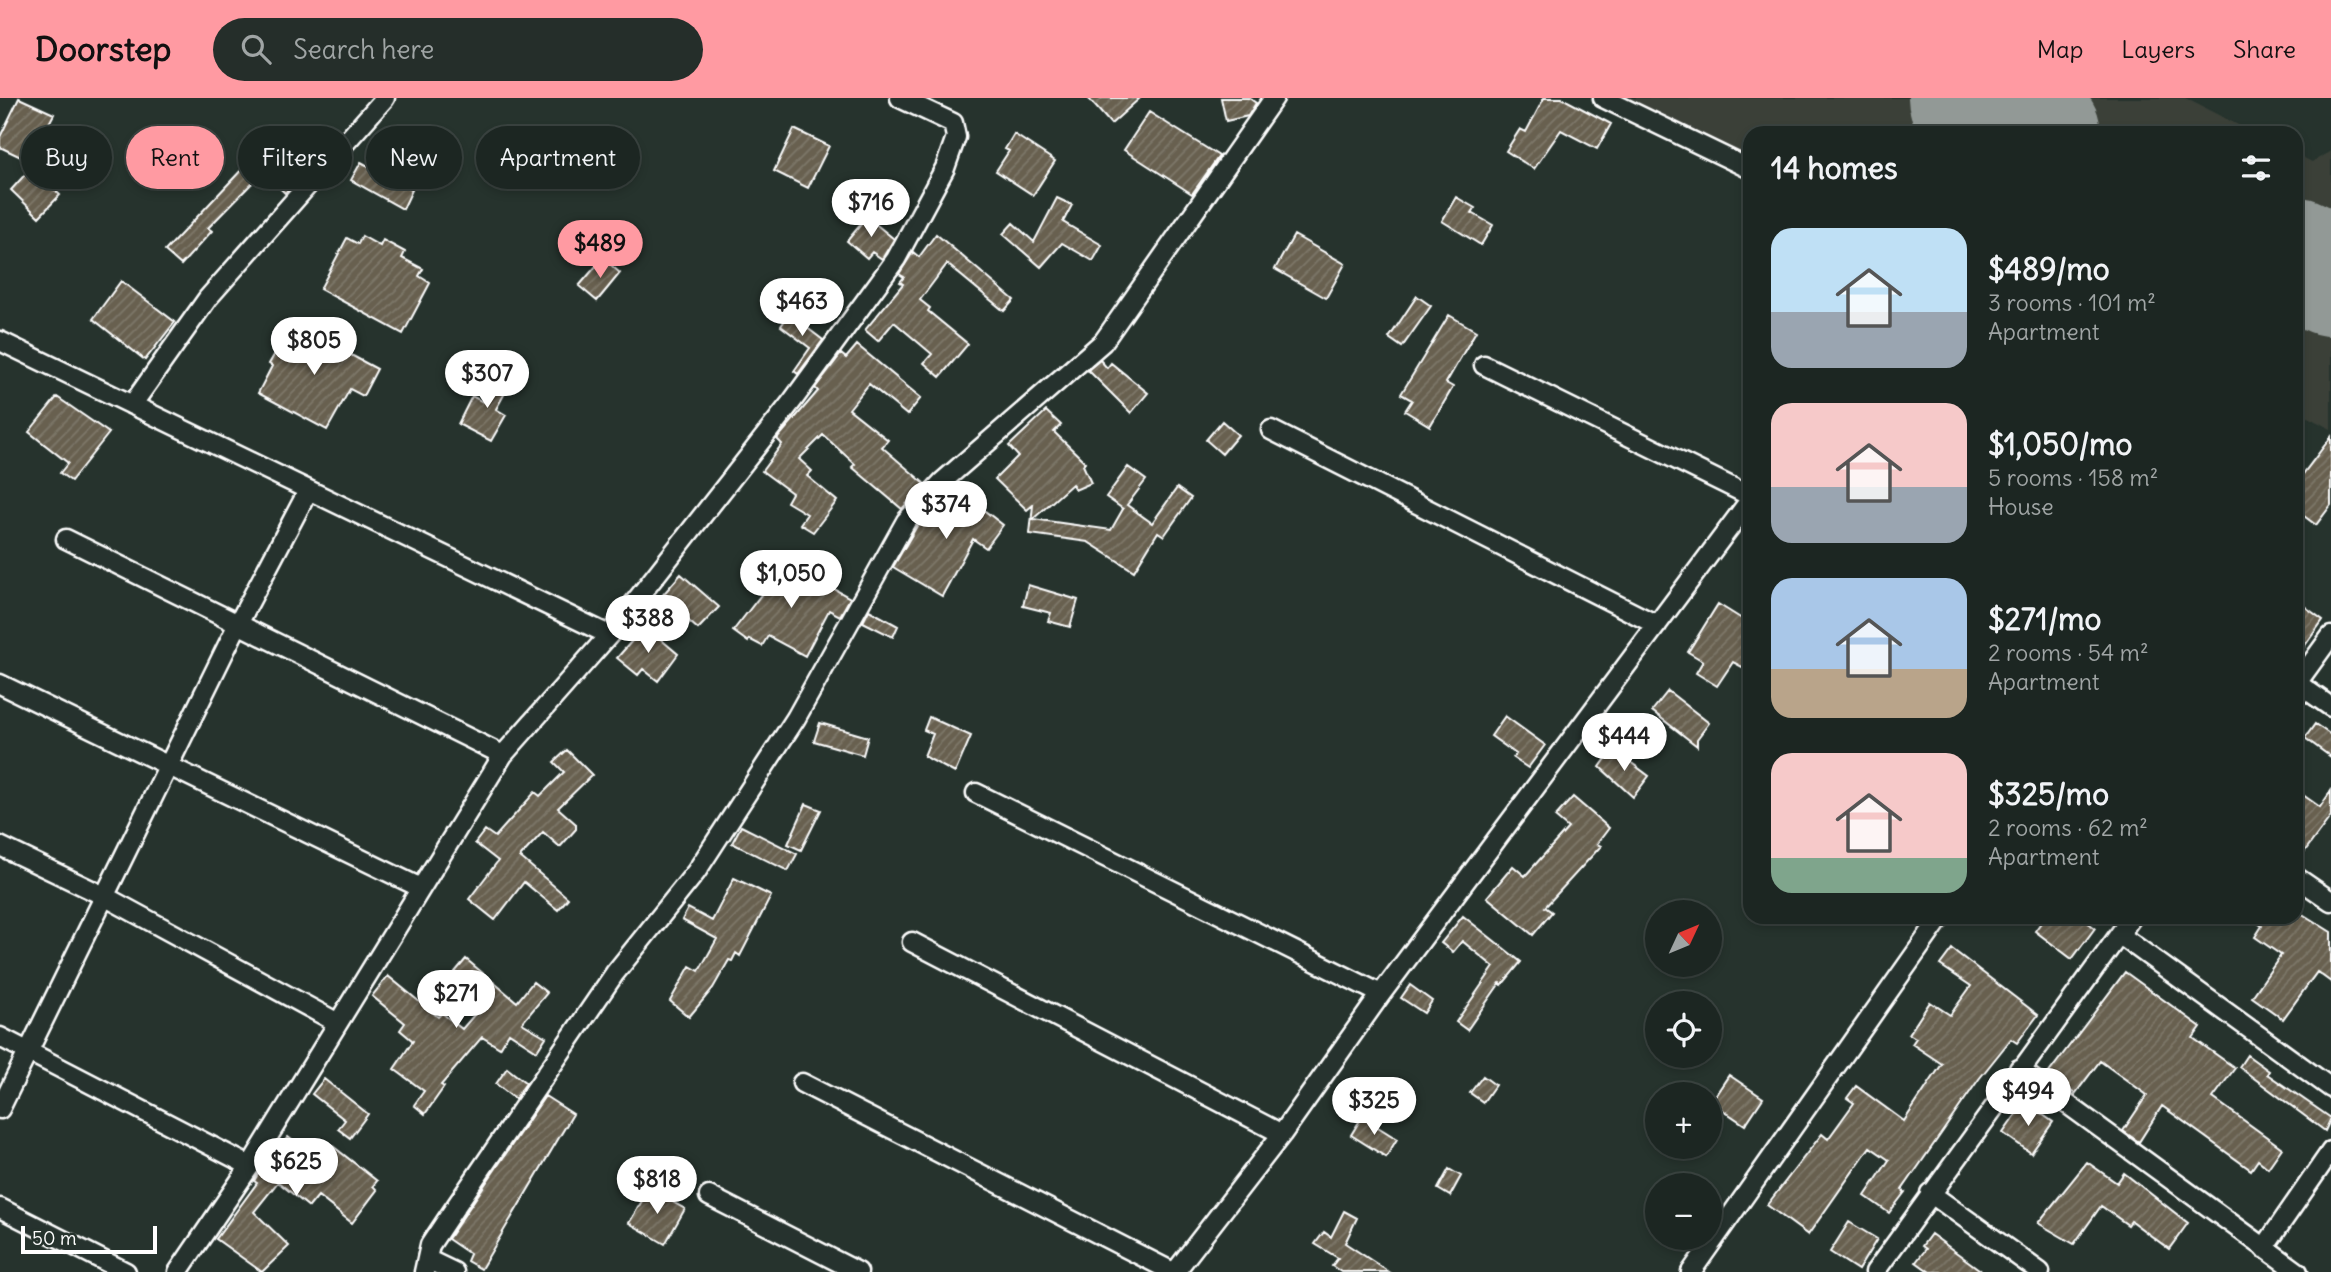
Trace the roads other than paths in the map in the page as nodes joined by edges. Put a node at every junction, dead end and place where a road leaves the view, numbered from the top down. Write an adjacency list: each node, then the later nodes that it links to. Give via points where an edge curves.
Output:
1 (385, 98): 8 (street, via 208,298)
2 (900, 98): 16 (street, via 953,123 956,137 945,168 896,259 793,400)
3 (1274, 98): 49 (street, via 1103,342 942,482 906,521 796,718 696,872 615,973 454,1209 430,1245)
4 (1602, 98): 5 (street)
5 (1743, 166)
6 (0, 341): 8 (street)
7 (1484, 365): 11 (street)
8 (132, 405): 10 (street)
9 (1271, 430): 15 (street)
10 (308, 491): 14 (street); 16 (street)
11 (1743, 494)
12 (1743, 508): 15 (street)
13 (66, 539): 14 (street)
14 (238, 624): 22 (street); 23 (street)
15 (1657, 625): 34 (street)
16 (609, 635): 22 (street)
17 (2331, 636): 18 (street)
18 (2303, 674)
19 (0, 684): 23 (street)
20 (2303, 688): 21 (street)
21 (2331, 706)
22 (503, 755): 27 (street)
23 (168, 765): 27 (street); 28 (street)
24 (976, 793): 34 (street)
25 (0, 846): 28 (street)
26 (2303, 882): 29 (street)
27 (421, 888): 35 (street)
28 (104, 896): 35 (street); 37 (street)
29 (2331, 901)
30 (1936, 924): 55 (street)
31 (2127, 924): 32 (street)
32 (2120, 935): 38 (street); 40 (street)
33 (912, 942): 42 (street)
34 (1381, 994): 42 (street)
35 (338, 1023): 44 (street)
36 (0, 1037): 37 (street)
37 (28, 1051): 41 (street); 44 (street)
38 (2019, 1069): 45 (street); 48 (street)
39 (802, 1083): 54 (street)
40 (2331, 1088)
41 (0, 1109)
42 (1282, 1134): 54 (street)
43 (2331, 1151): 48 (street)
44 (250, 1166): 51 (street)
45 (1930, 1193): 56 (street); 57 (street)
46 (709, 1196): 53 (street)
47 (0, 1208): 50 (street)
48 (2264, 1248): 58 (street)
49 (426, 1266): 52 (street)
50 (126, 1272)
51 (178, 1272)
52 (454, 1272)
53 (859, 1272)
54 (1174, 1272)
55 (1692, 1272)
56 (1875, 1272)
57 (2040, 1272)
58 (2298, 1272)

